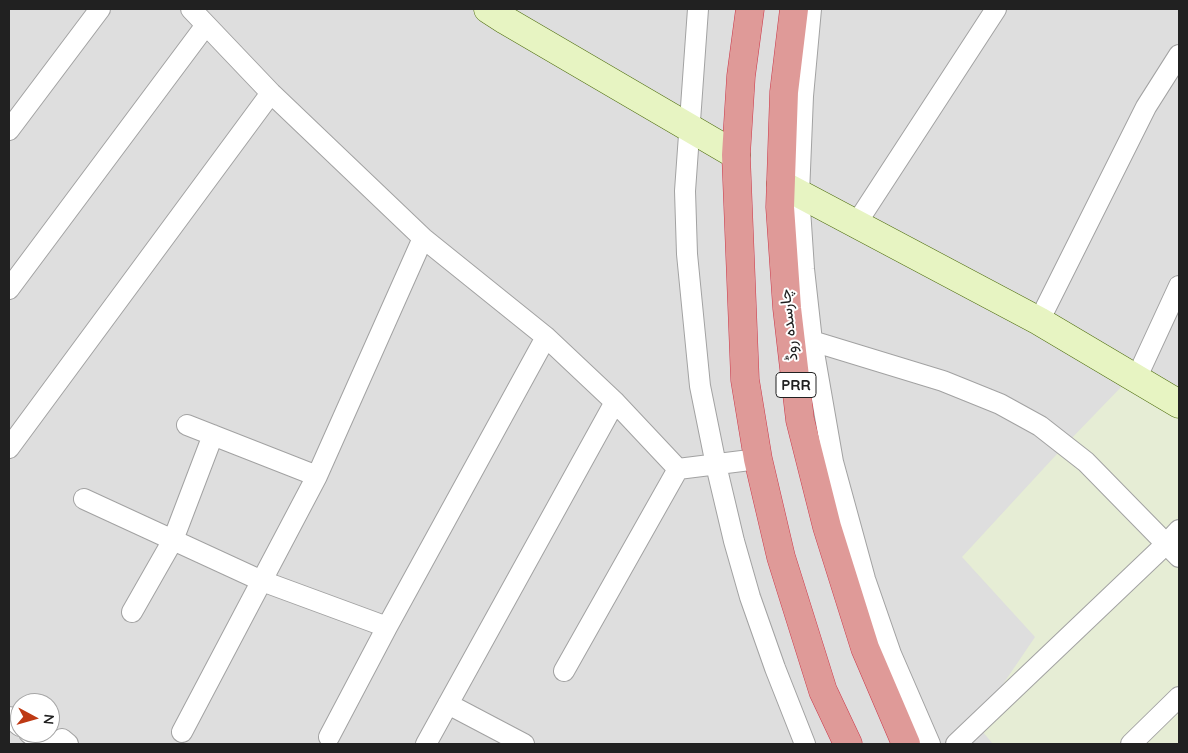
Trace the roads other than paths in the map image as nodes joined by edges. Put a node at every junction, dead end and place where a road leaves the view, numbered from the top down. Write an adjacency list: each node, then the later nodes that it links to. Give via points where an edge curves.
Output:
1 (100, 9): 13 (street)
2 (191, 9): 9 (street)
3 (488, 9): 12 (street)
4 (698, 9): 12 (street)
5 (750, 9): 14 (highway, via 741,76)
6 (794, 9): 15 (highway, چارسدہ روڈ / PRR, via 784,92)
7 (811, 9): 15 (street)
8 (996, 9): 16 (street)
9 (206, 25): 11 (street); 19 (street)
10 (1179, 54): 20 (street, via 1146,107)
11 (271, 92): 17 (street); 28 (street)
12 (690, 128): 14 (street); 30 (street, via 685,191 687,254 700,386)
13 (9, 130)
14 (736, 155): 29 (highway, via 745,380)
15 (790, 189): 16 (street); 22 (street); 50 (highway, چارسدہ روڈ / PRR, via 780,206 787,308 800,420 827,526 865,648)
16 (856, 224): 20 (street)
17 (423, 238): 21 (street); 32 (street)
18 (1179, 286): 23 (street)
19 (9, 289)
20 (1039, 321): 23 (street)
21 (546, 337): 24 (street); 38 (street)
22 (812, 341): 35 (street, via 943,382 1000,404 1040,426 1086,462); 51 (street, via 833,462 865,579 890,654)
23 (1136, 379): 25 (street)
24 (616, 402): 31 (street); 41 (street)
25 (1179, 404)
26 (187, 425): 27 (street)
27 (213, 435): 32 (street); 34 (street)
28 (9, 448)
29 (758, 459): 30 (street); 49 (highway, via 786,574 823,691)
30 (716, 465): 31 (street); 48 (street, via 750,596)
31 (678, 469): 39 (street)
32 (317, 476): 36 (street)
33 (84, 499): 34 (street)
34 (173, 540): 36 (street); 37 (street)
35 (1175, 544): 52 (street)
36 (262, 581): 38 (street); 42 (street)
37 (132, 612)
38 (387, 627): 43 (street)
39 (564, 671)
40 (1179, 697): 53 (street)
41 (448, 704): 46 (street); 47 (street)
42 (182, 732)
43 (329, 736)
44 (56, 744): 45 (street, via 62,739)
45 (68, 744)
46 (426, 744)
47 (524, 744)
48 (805, 744)
49 (848, 744)
50 (906, 744)
51 (930, 744)
52 (956, 744)
53 (1130, 744)

